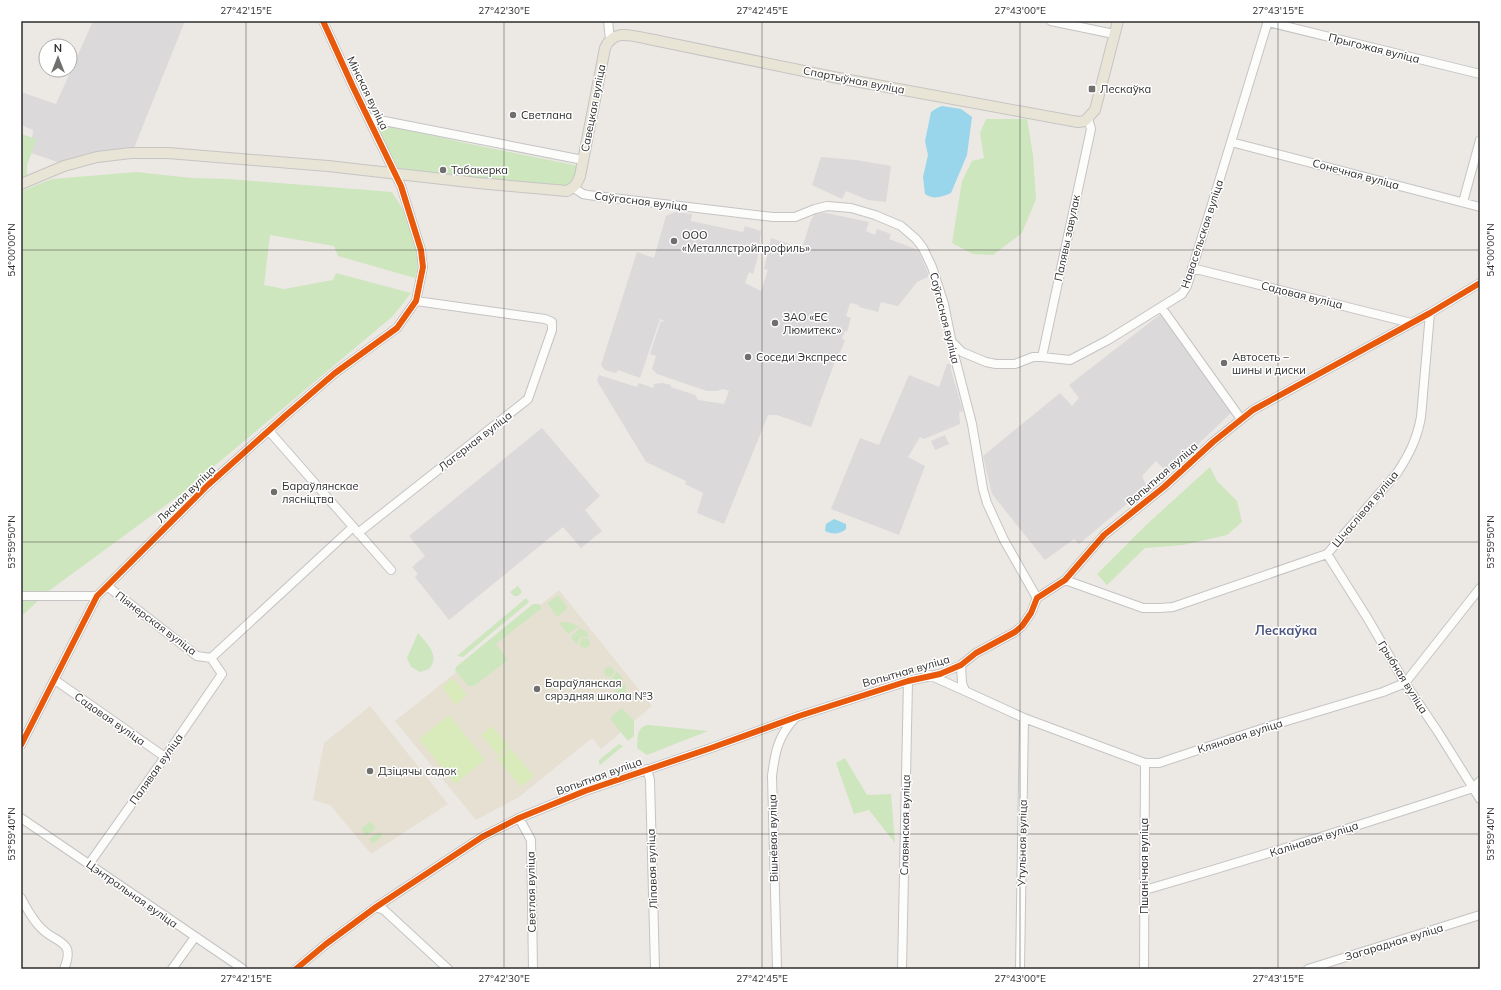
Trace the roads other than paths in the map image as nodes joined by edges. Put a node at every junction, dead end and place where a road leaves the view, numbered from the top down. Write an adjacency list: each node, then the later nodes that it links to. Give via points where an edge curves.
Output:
1 (323, 21): 9 (street, Мінская вуліца)
2 (608, 21): 7 (street, Савецкая вуліца)
3 (1051, 21): 6 (street)
4 (1118, 21): 6 (main road)
5 (1268, 21): 8 (street, Прыгожая вуліца); 12 (street, Навасельская вуліца)
6 (1114, 34): 10 (main road, via 1095,110)
7 (610, 39): 10 (main road, Спартыўная вуліца, via 623,35 649,39 1063,120 1078,122); 13 (main road, Савецкая вуліца, via 605,48)
8 (1480, 74)
9 (369, 118): 13 (street, Мінская вуліца); 14 (street, Мінская вуліца)
10 (1088, 119): 26 (street, Палявы завулак, via 1091,129)
11 (1480, 140): 17 (street)
12 (1231, 142): 17 (street, Сонечная вуліца); 19 (street, Навасельская вуліца)
13 (583, 160): 16 (main road, Савецкая вуліца, via 578,183)
14 (395, 173): 15 (main road, via 205,155 131,153 97,157 64,166); 16 (main road); 21 (street, Мінская вуліца, via 402,186 421,250 423,266)
15 (21, 184)
16 (571, 190): 25 (street, Саўгасная вуліца, via 588,195 773,217 795,217 821,207 839,206 861,210 891,221 916,239 927,256 942,298)
17 (1463, 202): 18 (street, Сонечная вуліца)
18 (1480, 207)
19 (1192, 268): 22 (street, Навасельская вуліца, via 1182,294); 24 (street, Садовая вуліца)
20 (1480, 283): 23 (street, Вопытная вуліца)
21 (416, 301): 28 (street, Лясная вуліца, via 397,328 335,373); 29 (street, Лагерная вуліца, via 545,319 552,322 552,330 528,399)
22 (1161, 307): 26 (street, Навасельская вуліца, via 1070,360); 27 (street)
23 (1430, 313): 24 (street, Вопытная вуліца); 30 (street, Шчаслівая вуліца, via 1421,417 1414,444 1397,473)
24 (1411, 323): 27 (street, Вопытная вуліца)
25 (953, 343): 26 (street, Навасельская вуліца, via 962,352 996,364 1015,364); 37 (street, Саўгасная вуліца, via 987,503 1004,540)
26 (1042, 357)
27 (1241, 419): 32 (street, Вопытная вуліца, via 1164,487 1104,535)
28 (268, 431): 29 (street); 33 (street, Лясная вуліца, via 208,485)
29 (355, 530): 31 (street); 38 (street, Лагерная вуліца)
30 (1326, 554): 32 (street, Шчаслівая вуліца, via 1173,607 1143,608); 44 (street, Грыбная вуліца)
31 (391, 570)
32 (1065, 580): 37 (street, Вопытная вуліца)
33 (108, 586): 36 (street, Лясная вуліца); 38 (street, Піянерская вуліца, via 197,656)
34 (1480, 588): 44 (street, Кляновая вуліца)
35 (21, 596): 36 (street)
36 (97, 596): 42 (street, Лясная вуліца)
37 (1037, 598): 39 (street, Вопытная вуліца, via 1022,626)
38 (211, 658): 40 (street, Піянерская вуліца)
39 (960, 665): 41 (street, Вопытная вуліца, via 940,674); 45 (street)
40 (222, 674): 49 (street, Палявая вуліца)
41 (928, 675): 43 (street, Вопытная вуліца); 45 (street, Кляновая вуліца)
42 (55, 680): 48 (street, Лясная вуліца); 49 (street, Садовая вуліца)
43 (908, 681): 46 (street, Вопытная вуліца); 71 (street, Славянская вуліца)
44 (1405, 683): 50 (street, Кляновая вуліца, via 1159,763); 53 (street, Грыбная вуліца)
45 (965, 691): 47 (street, Кляновая вуліца)
46 (798, 716): 51 (street, Вопытная вуліца); 70 (street, Вішнёвая вуліца, via 788,725 780,738 772,776)
47 (1024, 718): 50 (street, Кляновая вуліца); 72 (street, Утульная вуліца)
48 (21, 745)
49 (165, 757): 57 (street, Палявая вуліца)
50 (1145, 764): 58 (street, Пшанічная вуліца)
51 (647, 769): 56 (street, Вопытная вуліца); 69 (street, Ліпавая вуліца, via 650,780)
52 (1480, 781): 53 (street, Калінавая вуліца)
53 (1473, 788): 54 (street, Грыбная вуліца); 58 (street, Калінавая вуліца, via 1259,857)
54 (1480, 799)
55 (21, 818): 57 (street, Цэнтральная вуліца)
56 (519, 818): 60 (street, Вопытная вуліца, via 482,837); 68 (street, Светлая вуліца, via 531,840)
57 (89, 864): 62 (street, Цэнтральная вуліца)
58 (1145, 890): 73 (street, Пшанічная вуліца)
59 (21, 898): 63 (street, via 36,924 66,947 68,952)
60 (376, 907): 66 (street, Вопытная вуліца); 67 (street, via 384,910)
61 (1480, 915): 74 (street, Загарадная вуліца)
62 (195, 937): 64 (street); 65 (street, Цэнтральная вуліца)
63 (64, 969)
64 (172, 969)
65 (243, 969)
66 (296, 969)
67 (448, 969)
68 (533, 969)
69 (655, 969)
70 (777, 969)
71 (902, 969)
72 (1020, 969)
73 (1144, 969)
74 (1308, 969)

